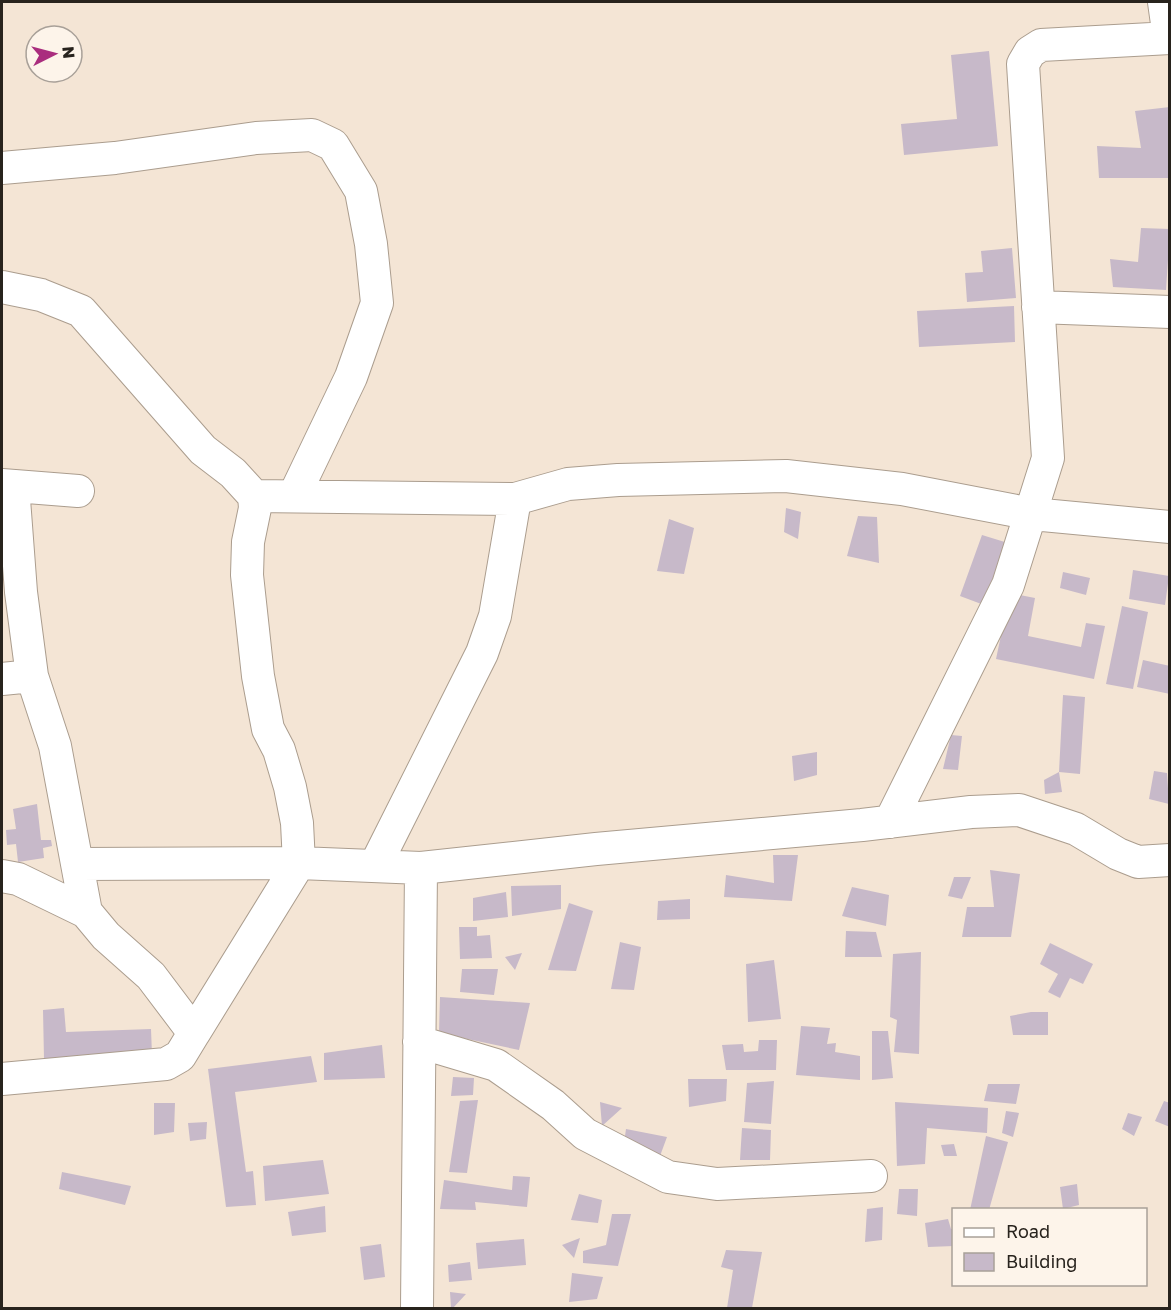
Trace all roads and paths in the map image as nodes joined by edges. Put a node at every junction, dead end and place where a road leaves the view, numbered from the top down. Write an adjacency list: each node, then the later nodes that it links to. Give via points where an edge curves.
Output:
1 (1164, 2): 2 (street)
2 (1169, 38): 5 (street, via 1041,45 1030,52 1023,64)
3 (2, 168): 10 (street, via 115,158 256,138 312,135 333,146 361,191 377,303 351,377)
4 (2, 287): 9 (street, via 41,295 81,311 203,450 233,473)
5 (1038, 307): 6 (street); 12 (street, via 1048,458)
6 (1170, 312)
7 (7, 486): 8 (street); 14 (street)
8 (78, 491)
9 (254, 496): 10 (street); 18 (street, via 247,575 258,676 268,729 290,787)
10 (294, 496): 11 (street)
11 (515, 500): 12 (street, via 578,483 786,476 902,489); 20 (street, via 495,616 482,653)
12 (1032, 514): 13 (street); 16 (street, via 1008,585)
13 (1170, 527)
14 (32, 676): 15 (street); 19 (street, via 55,746)
15 (2, 679)
16 (890, 822): 17 (street, via 1019,810 1076,830 1138,862); 21 (street)
17 (1170, 860)
18 (299, 863): 19 (street); 20 (street); 24 (street)
19 (79, 864): 23 (street)
20 (375, 866): 21 (street)
21 (421, 868): 25 (street)
22 (2, 876): 23 (street, via 18,879)
23 (86, 912): 24 (street, via 106,936 151,976)
24 (194, 1033): 26 (street, via 180,1056 166,1064)
25 (419, 1042): 27 (street, via 496,1065 553,1105 585,1134 668,1177 717,1184); 28 (street)
26 (2, 1079)
27 (871, 1176)
28 (417, 1308)

